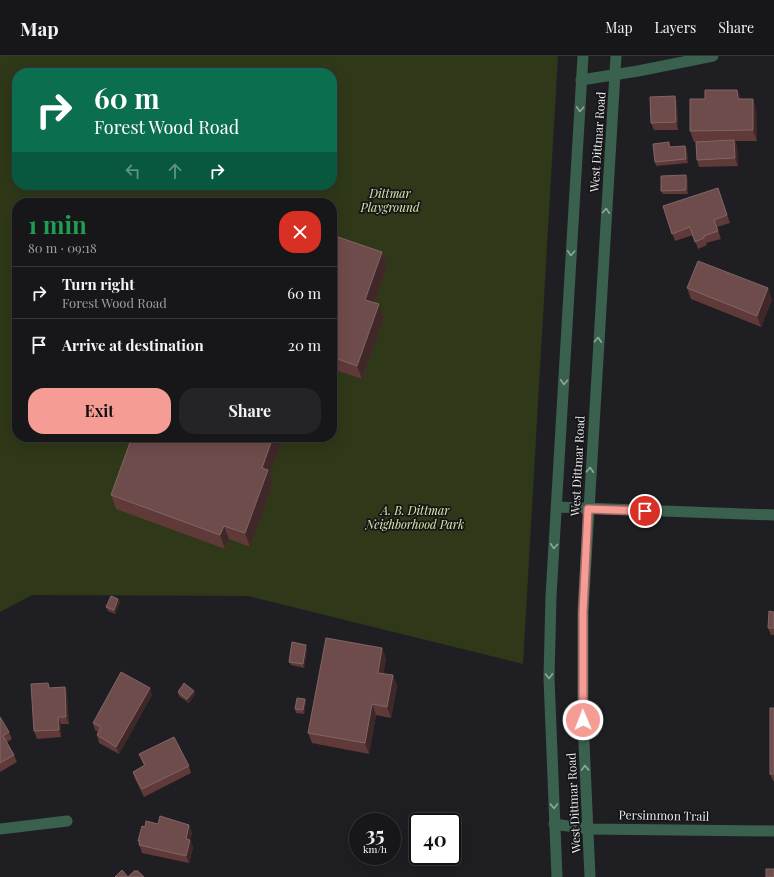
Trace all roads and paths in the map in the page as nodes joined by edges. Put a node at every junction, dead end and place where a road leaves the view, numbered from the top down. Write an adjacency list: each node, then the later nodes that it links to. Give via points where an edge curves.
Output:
1 (583, 56): 5 (street, West Dittmar Road)
2 (616, 56): 4 (street, West Dittmar Road)
3 (713, 56): 4 (street)
4 (615, 75): 5 (street); 7 (street, West Dittmar Road, one-way to 4)
5 (581, 80): 6 (street, West Dittmar Road, one-way to 6)
6 (557, 507): 7 (street); 10 (street, West Dittmar Road, one-way to 10, via 549,650)
7 (588, 509): 8 (street); 11 (street, West Dittmar Road, one-way to 7, via 582,672)
8 (774, 515)
9 (67, 821): 12 (street)
10 (554, 824): 11 (street, Persimmon Trail); 14 (street, West Dittmar Road)
11 (588, 828): 13 (street, Persimmon Trail); 15 (street, West Dittmar Road)
12 (0, 829)
13 (774, 831)
14 (557, 877)
15 (590, 877)

